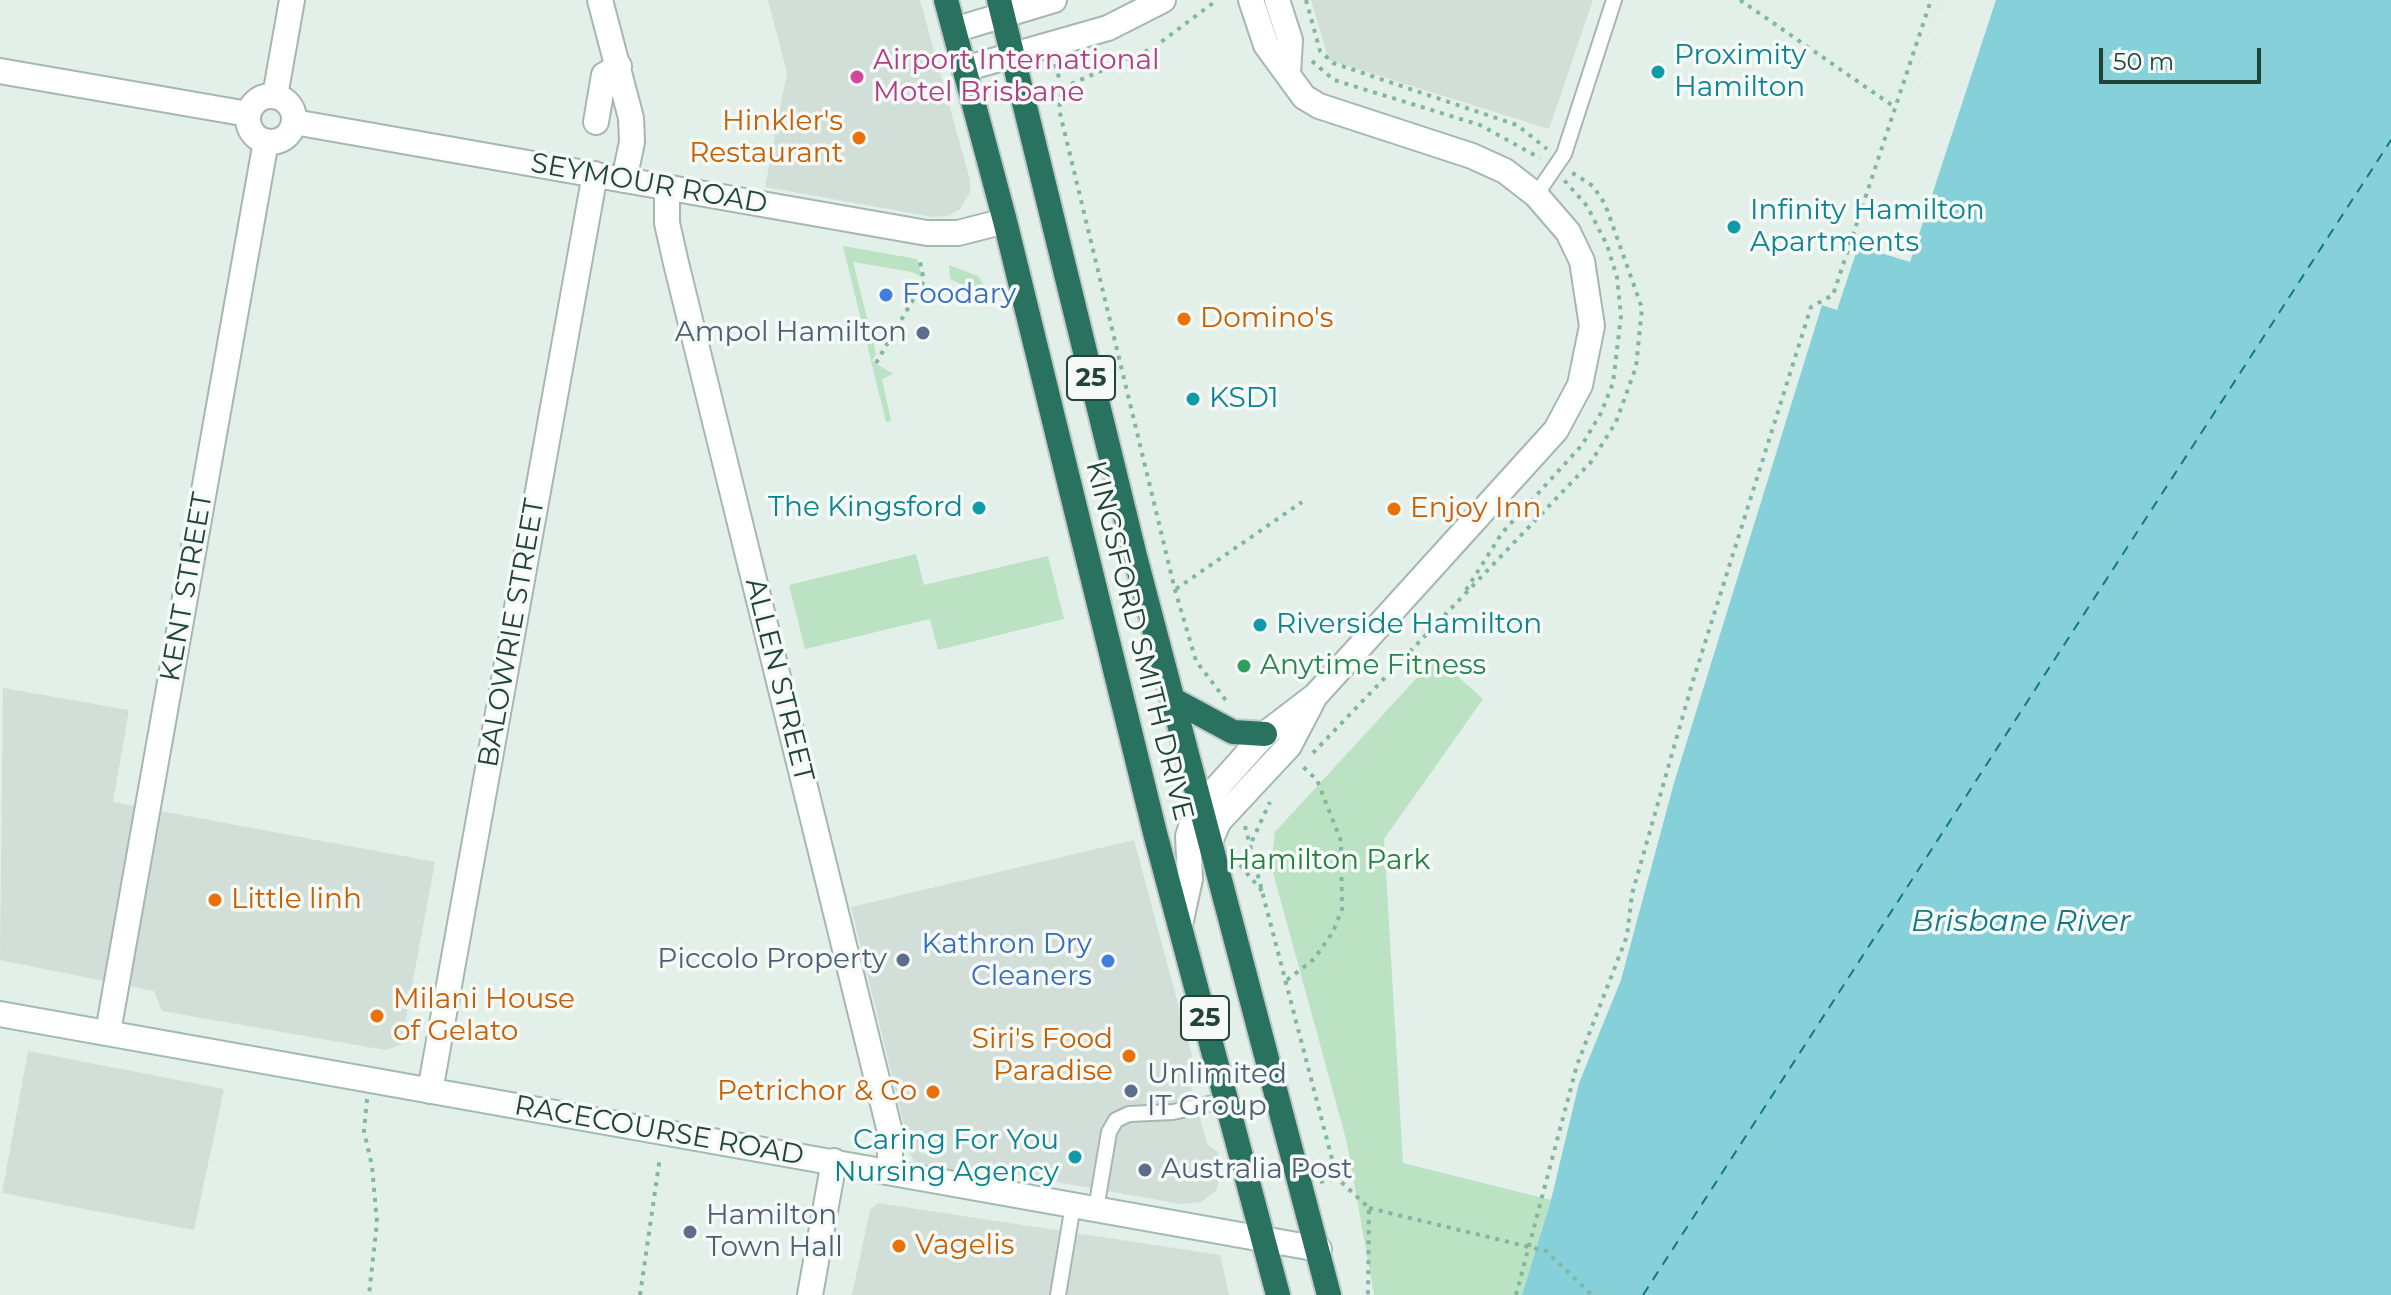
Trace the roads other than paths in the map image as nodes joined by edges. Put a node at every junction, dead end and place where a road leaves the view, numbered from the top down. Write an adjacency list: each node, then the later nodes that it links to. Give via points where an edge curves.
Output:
1 (292, 0): 16 (street)
2 (600, 0): 12 (street)
3 (946, 0): 10 (highway, KINGSFORD SMITH DRIVE / 25)
4 (1054, 0): 9 (street)
5 (1163, 0): 11 (street, via 1108,28)
6 (1251, 0): 15 (street, via 1266,45)
7 (1277, 0): 15 (street, via 1290,40)
8 (1614, 0): 24 (lane, via 1558,167)
9 (1001, 7): 10 (street); 11 (highway, KINGSFORD SMITH DRIVE / 25)
10 (954, 30): 13 (highway, KINGSFORD SMITH DRIVE / 25)
11 (1013, 56): 13 (street); 27 (highway, KINGSFORD SMITH DRIVE / 25)
12 (619, 66): 19 (street, via 604,75); 22 (street, via 632,130)
13 (964, 69): 25 (highway, KINGSFORD SMITH DRIVE / 25)
14 (0, 71): 17 (street)
15 (1288, 74): 24 (street, via 1304,97 1319,106 1472,156 1505,171)
16 (275, 96): 17 (street, via 261,97); 18 (street, via 287,102)
17 (248, 114): 20 (street, via 253,134)
18 (294, 122): 20 (street, via 287,135); 21 (street, SEYMOUR ROAD)
19 (596, 122)
20 (266, 141): 33 (street, KENT STREET)
21 (595, 174): 22 (street, SEYMOUR ROAD); 34 (street, BALOWRIE STREET)
22 (624, 180): 23 (street, SEYMOUR ROAD)
23 (667, 188): 25 (street, SEYMOUR ROAD, via 927,233 958,233); 37 (street, ALLEN STREET, via 667,223 676,263 890,1132)
24 (1536, 195): 26 (street, via 1568,232 1582,261 1590,298 1588,355 1573,401 1556,430)
25 (1005, 221): 31 (highway, KINGSFORD SMITH DRIVE / 25)
26 (1316, 695): 28 (street); 30 (street, via 1289,746 1219,821)
27 (1172, 699): 28 (highway, via 1233,732); 29 (highway, KINGSFORD SMITH DRIVE / 25)
28 (1265, 734): 29 (street)
29 (1200, 806): 30 (highway, KINGSFORD SMITH DRIVE / 25); 31 (street, via 1188,836 1190,879)
30 (1210, 841): 40 (highway, KINGSFORD SMITH DRIVE / 25)
31 (1180, 925): 35 (highway, KINGSFORD SMITH DRIVE / 25)
32 (1, 1020): 33 (street, RACECOURSE ROAD)
33 (108, 1032): 34 (street, RACECOURSE ROAD)
34 (430, 1091): 36 (street, RACECOURSE ROAD)
35 (1227, 1100): 38 (lane, via 1118,1118); 39 (highway, KINGSFORD SMITH DRIVE / 25)
36 (834, 1161): 37 (street, RACECOURSE ROAD); 41 (street)
37 (890, 1171): 38 (street, RACECOURSE ROAD)
38 (1085, 1207): 39 (street, RACECOURSE ROAD); 42 (lane)
39 (1264, 1240): 40 (street, RACECOURSE ROAD); 43 (highway, KINGSFORD SMITH DRIVE / 25)
40 (1319, 1249): 44 (highway, KINGSFORD SMITH DRIVE / 25)
41 (810, 1295)
42 (1058, 1295)
43 (1278, 1295)
44 (1329, 1295)

